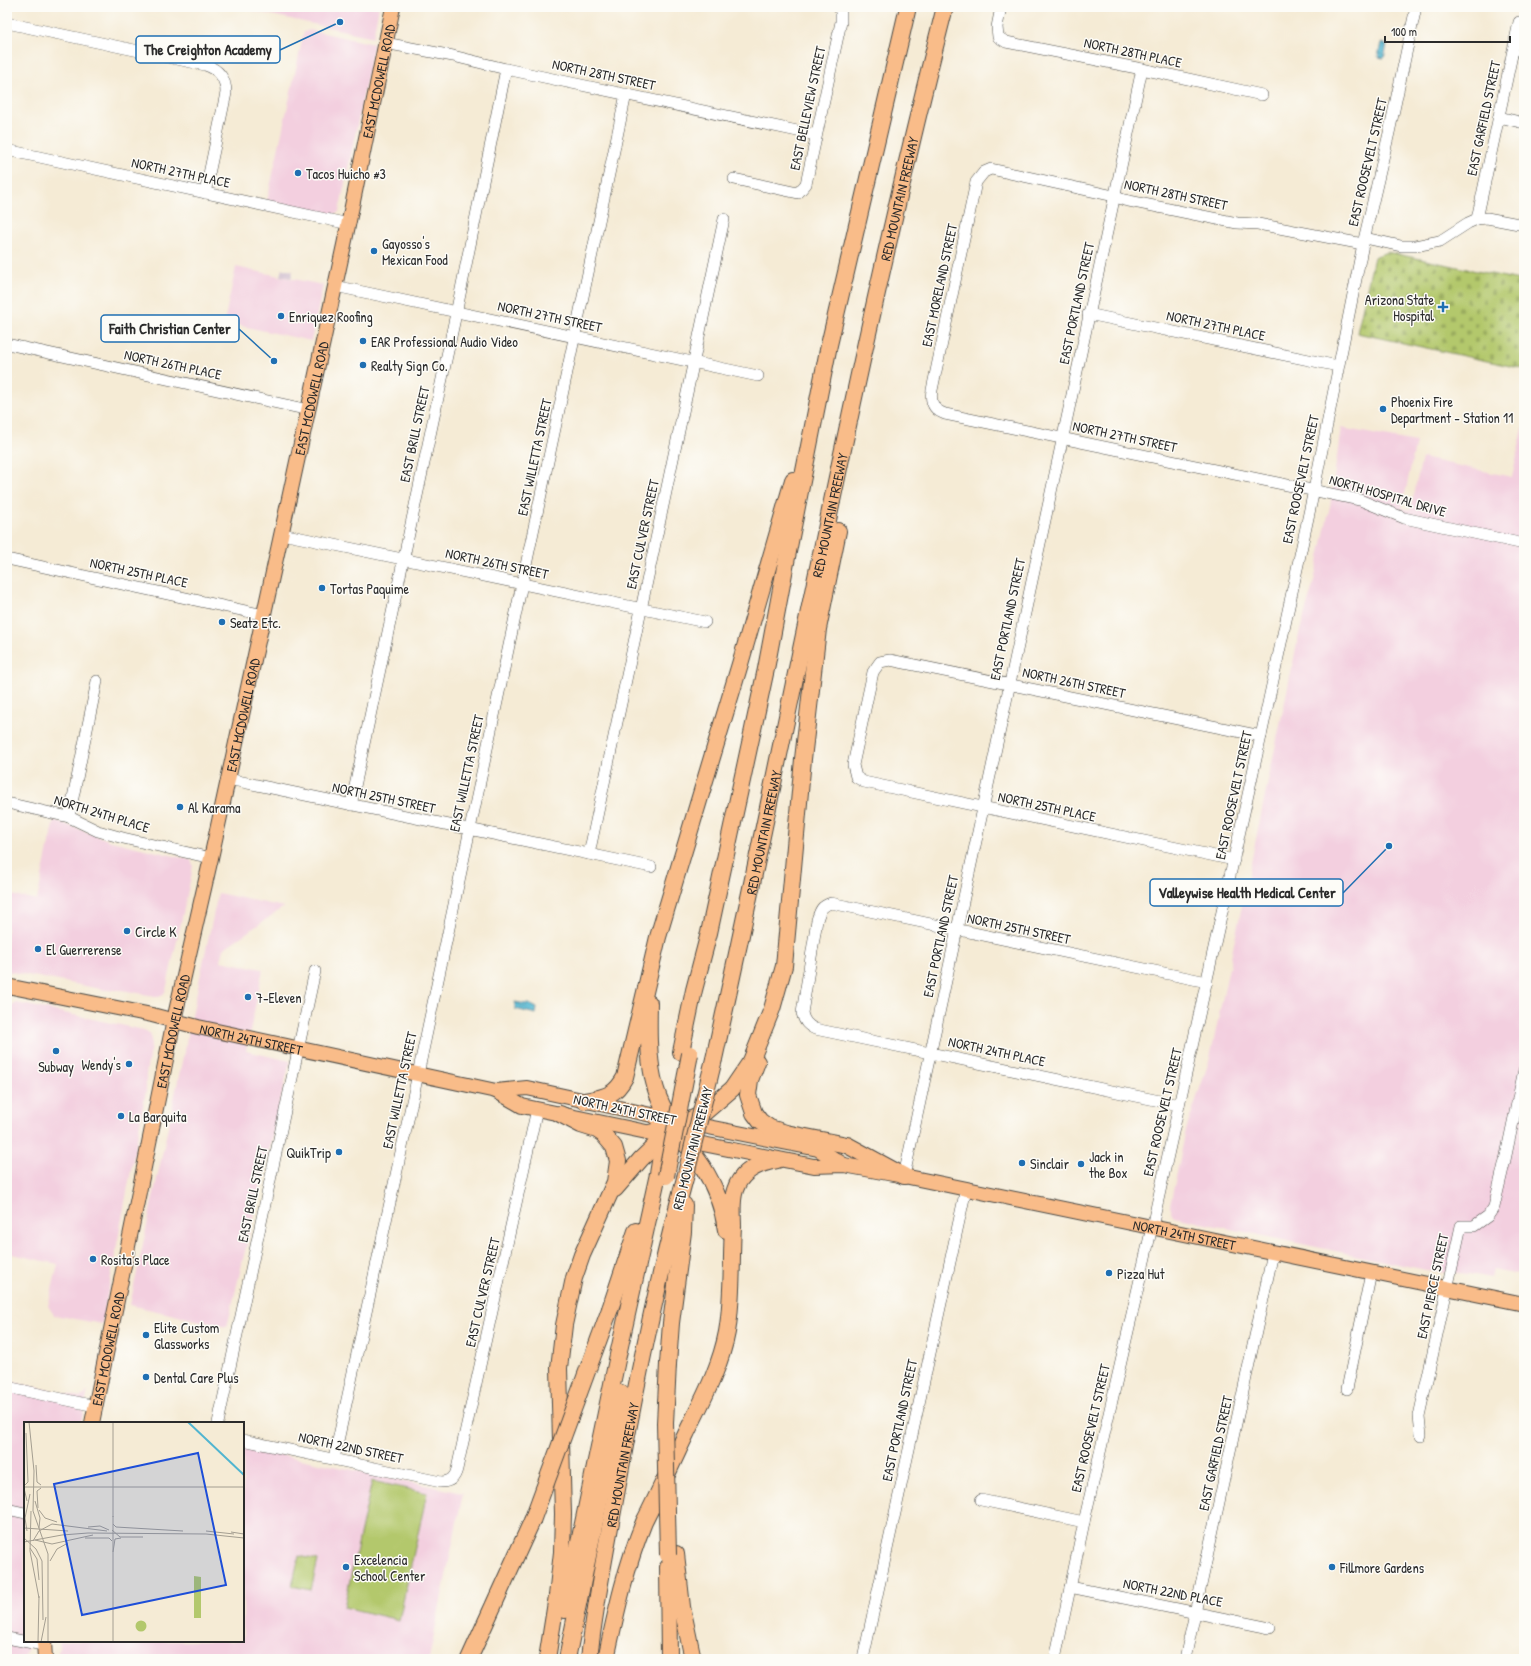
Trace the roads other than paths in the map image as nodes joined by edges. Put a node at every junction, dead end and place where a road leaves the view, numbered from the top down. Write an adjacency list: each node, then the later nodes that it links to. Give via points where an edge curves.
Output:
1 (393, 7): 9 (main road, EAST MCDOWELL ROAD)
2 (908, 7): 32 (highway)
3 (945, 7): 35 (highway, RED MOUNTAIN FREEWAY, via 921,99)
4 (1001, 7): 11 (street, NORTH 28TH PLACE, via 998,37 1006,42)
5 (1416, 7): 26 (street, EAST ROOSEVELT STREET)
6 (839, 9): 16 (street, EAST BELLEVIEW STREET, via 841,22)
7 (1522, 22): 14 (street, EAST GARFIELD STREET)
8 (7, 23): 20 (street, via 205,65 218,72 224,79 226,94)
9 (385, 43): 10 (street, NORTH 28TH STREET, via 446,54); 24 (main road, EAST MCDOWELL ROAD)
10 (506, 69): 12 (street, NORTH 28TH STREET); 28 (street, EAST BRILL STREET)
11 (1142, 69): 13 (street, NORTH 28TH PLACE); 21 (street, EAST PORTLAND STREET)
12 (626, 94): 16 (street, NORTH 28TH STREET); 30 (street, EAST WILLETTA STREET)
13 (1262, 95)
14 (1499, 117): 15 (street); 23 (street, EAST GARFIELD STREET)
15 (1524, 123)
16 (816, 135): 19 (street, EAST BELLEVIEW STREET, via 806,184 798,193)
17 (7, 150): 20 (street, NORTH 27TH PLACE)
18 (984, 172): 21 (street, NORTH 28TH STREET, via 991,169); 37 (street, EAST MORELAND STREET, via 976,182 932,390)
19 (734, 179)
20 (205, 193): 24 (street, NORTH 27TH PLACE)
21 (1114, 196): 26 (street, NORTH 28TH STREET, via 1237,223); 29 (street, EAST PORTLAND STREET)
22 (724, 219): 33 (street, EAST CULVER STREET)
23 (1477, 219): 25 (street, via 1487,218); 26 (street, NORTH 28TH STREET, via 1440,241 1415,246)
24 (349, 224): 27 (main road, EAST MCDOWELL ROAD)
25 (1524, 225)
26 (1364, 241): 34 (street, EAST ROOSEVELT STREET)
27 (335, 286): 28 (street, NORTH 27TH STREET); 38 (main road, EAST MCDOWELL ROAD)
28 (456, 312): 30 (street, NORTH 27TH STREET); 43 (street, EAST BRILL STREET)
29 (1088, 314): 34 (street, NORTH 27TH PLACE); 39 (street, EAST PORTLAND STREET)
30 (575, 337): 33 (street, NORTH 27TH STREET); 45 (street, EAST WILLETTA STREET)
31 (7, 344): 38 (street, NORTH 26TH PLACE)
32 (829, 345): 65 (highway, via 804,428 791,488 665,914); 72 (highway, via 766,669 709,933 694,990)
33 (693, 362): 36 (street, NORTH 27TH STREET); 46 (street, EAST CULVER STREET)
34 (1338, 366): 40 (street, EAST ROOSEVELT STREET)
35 (860, 373): 68 (highway, via 863,396 818,629 802,759 785,959); 86 (highway, RED MOUNTAIN FREEWAY, bridge, via 714,1059)
36 (758, 376)
37 (933, 406): 39 (street, NORTH 27TH STREET, via 938,412 945,414)
38 (309, 410): 41 (main road, EAST MCDOWELL ROAD)
39 (1062, 438): 40 (street, NORTH 27TH STREET); 50 (street, EAST PORTLAND STREET)
40 (1314, 490): 42 (street, NORTH HOSPITAL DRIVE, via 1360,500 1409,519); 51 (street, EAST ROOSEVELT STREET)
41 (282, 534): 43 (street, NORTH 26TH STREET); 47 (main road, EAST MCDOWELL ROAD)
42 (1524, 544)
43 (403, 558): 45 (street, NORTH 26TH STREET); 55 (street, EAST BRILL STREET)
44 (7, 559): 47 (street, NORTH 25TH PLACE)
45 (522, 584): 46 (street, NORTH 26TH STREET); 58 (street, EAST WILLETTA STREET)
46 (641, 608): 48 (street, NORTH 26TH STREET); 59 (street, EAST CULVER STREET)
47 (264, 615): 53 (main road, EAST MCDOWELL ROAD)
48 (706, 622)
49 (97, 681): 57 (street)
50 (1008, 684): 51 (street, NORTH 26TH STREET); 52 (street, NORTH 26TH STREET, via 890,660 880,662 873,672 853,765); 56 (street, EAST PORTLAND STREET)
51 (1261, 736): 61 (street, EAST ROOSEVELT STREET)
52 (856, 778): 56 (street, NORTH 25TH PLACE, via 864,782)
53 (228, 779): 55 (street, NORTH 25TH STREET); 60 (main road, EAST MCDOWELL ROAD)
54 (7, 803): 57 (street, NORTH 24TH PLACE)
55 (351, 805): 58 (street, NORTH 25TH STREET)
56 (983, 808): 61 (street, NORTH 25TH PLACE); 63 (street, EAST PORTLAND STREET)
57 (69, 817): 60 (street, NORTH 24TH PLACE, via 98,831)
58 (469, 830): 59 (street, NORTH 25TH STREET); 75 (street, EAST WILLETTA STREET)
59 (589, 854): 62 (street, NORTH 25TH STREET)
60 (211, 858): 69 (main road, EAST MCDOWELL ROAD)
61 (1234, 860): 66 (street, EAST ROOSEVELT STREET)
62 (651, 867)
63 (956, 930): 66 (street, NORTH 25TH STREET); 70 (street, NORTH 25TH STREET, via 831,904 825,905 817,920 802,1013); 73 (street, EAST PORTLAND STREET)
64 (315, 971): 71 (street, EAST BRILL STREET)
65 (650, 973): 77 (highway, via 625,1077 613,1093); 81 (highway, via 649,1037 652,1072)
66 (1207, 982): 78 (street, EAST ROOSEVELT STREET)
67 (7, 986): 69 (main road, NORTH 24TH STREET)
68 (772, 1009): 81 (highway, via 751,1061 732,1089 704,1113); 85 (highway, via 749,1088 750,1105 760,1121 770,1128 786,1133 847,1145)
69 (174, 1020): 71 (main road, NORTH 24TH STREET); 97 (main road, EAST MCDOWELL ROAD)
70 (808, 1026): 73 (street, NORTH 24TH PLACE)
71 (298, 1048): 75 (main road, NORTH 24TH STREET); 100 (street, EAST BRILL STREET)
72 (686, 1053): 81 (highway); 84 (highway, bridge)
73 (930, 1053): 78 (street, NORTH 24TH PLACE); 85 (street, EAST PORTLAND STREET)
74 (1524, 1070): 93 (street, EAST PIERCE STREET, via 1494,1207 1488,1216 1474,1226 1461,1226)
75 (418, 1074): 76 (main road, NORTH 24TH STREET); 103 (street, EAST WILLETTA STREET)
76 (496, 1091): 77 (main road, NORTH 24TH STREET, via 528,1088); 79 (main road, NORTH 24TH STREET, via 522,1106)
77 (585, 1101): 81 (main road, NORTH 24TH STREET)
78 (1179, 1105): 89 (street, EAST ROOSEVELT STREET)
79 (537, 1109): 80 (main road, NORTH 24TH STREET); 104 (street, EAST CULVER STREET, via 457,1469)
80 (560, 1114): 81 (main road, NORTH 24TH STREET); 88 (highway, via 597,1130 614,1147 618,1170)
81 (673, 1130): 82 (main road, NORTH 24TH STREET); 83 (main road, NORTH 24TH STREET, via 818,1149); 84 (highway); 88 (highway, via 641,1159); 91 (highway, via 699,1161 718,1195 725,1222)
82 (777, 1160): 83 (main road, NORTH 24TH STREET, via 814,1166); 91 (highway, via 765,1162 749,1170 735,1190 732,1208)
83 (844, 1165): 85 (main road, NORTH 24TH STREET)
84 (658, 1175): 108 (highway, bridge, via 636,1228 610,1309); 120 (highway, RED MOUNTAIN FREEWAY); 121 (highway)
85 (904, 1176): 87 (main road, NORTH 24TH STREET)
86 (685, 1178): 98 (highway, RED MOUNTAIN FREEWAY, via 667,1246); 110 (highway, bridge, via 683,1232 668,1364 672,1423)
87 (966, 1189): 89 (main road, NORTH 24TH STREET); 127 (street, EAST PORTLAND STREET)
88 (610, 1194): 119 (highway, via 588,1238 576,1272 561,1348 559,1368 562,1552 558,1596)
89 (1152, 1227): 90 (main road, NORTH 24TH STREET); 109 (street, EAST ROOSEVELT STREET)
90 (1273, 1253): 92 (main road, NORTH 24TH STREET); 112 (street, EAST GARFIELD STREET)
91 (731, 1269): 124 (highway, via 730,1311 721,1356 712,1381 635,1545 619,1599)
92 (1371, 1273): 93 (main road, NORTH 24TH STREET); 96 (street)
93 (1448, 1289): 94 (main road, NORTH 24TH STREET); 101 (street, EAST PIERCE STREET, via 1419,1416)
94 (1524, 1304)
95 (7, 1387): 97 (street)
96 (1347, 1389)
97 (95, 1406): 99 (main road, EAST MCDOWELL ROAD)
98 (632, 1408): 122 (highway, via 594,1561); 123 (highway, RED MOUNTAIN FREEWAY, via 603,1563)
99 (92, 1422)
100 (218, 1422)
101 (1421, 1436)
102 (244, 1440): 103 (street, NORTH 22ND STREET)
103 (334, 1459): 104 (street, NORTH 22ND STREET, via 441,1482)
104 (452, 1479)
105 (981, 1500): 109 (street)
106 (7, 1509): 107 (street)
107 (24, 1513)
108 (532, 1521): 117 (highway); 118 (highway)
109 (1084, 1522): 111 (street, EAST ROOSEVELT STREET)
110 (672, 1554): 125 (highway); 126 (highway)
111 (1070, 1587): 112 (street, NORTH 22ND PLACE); 128 (street, EAST ROOSEVELT STREET)
112 (1195, 1612): 113 (street, NORTH 22ND PLACE); 129 (street, EAST GARFIELD STREET)
113 (1270, 1628)
114 (7, 1638): 115 (street)
115 (44, 1648): 116 (main road)
116 (33, 1659)
117 (469, 1659)
118 (480, 1659)
119 (547, 1659)
120 (555, 1659)
121 (567, 1659)
122 (574, 1659)
123 (589, 1659)
124 (606, 1659)
125 (669, 1659)
126 (693, 1659)
127 (863, 1659)
128 (1055, 1659)
129 (1185, 1659)

